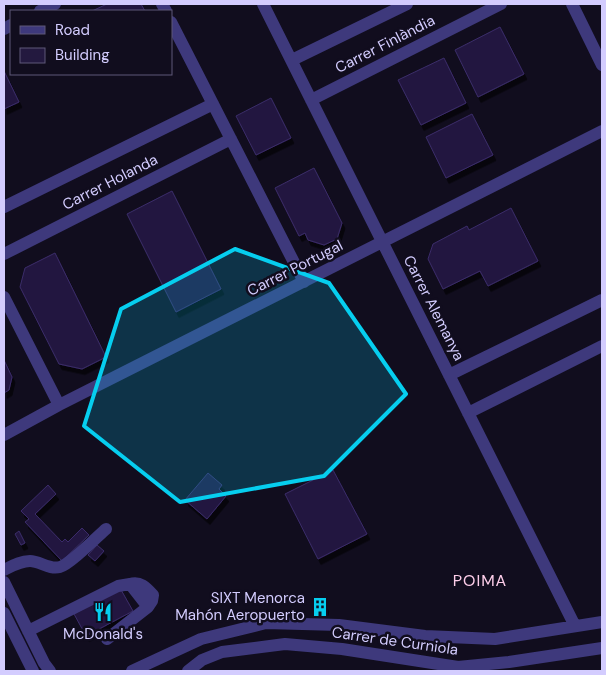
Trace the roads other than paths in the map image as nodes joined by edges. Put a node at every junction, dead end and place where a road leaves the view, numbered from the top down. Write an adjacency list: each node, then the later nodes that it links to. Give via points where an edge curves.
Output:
1 (55, 4): 6 (street)
2 (264, 4): 8 (street, Carrer Alemanya)
3 (407, 4): 8 (street, Carrer Finlàndia)
4 (501, 4): 10 (street, Carrer Finlàndia)
5 (572, 4): 9 (street)
6 (42, 10)
7 (172, 24): 11 (street)
8 (292, 60): 10 (street, Carrer Alemanya)
9 (602, 65)
10 (311, 100): 15 (street, Carrer Alemanya)
11 (213, 104): 13 (street); 14 (street, Carrer Holanda)
12 (602, 131): 15 (street, Carrer Portugal)
13 (231, 139): 16 (street, Carrer Holanda); 17 (street)
14 (4, 207)
15 (383, 242): 17 (street, Carrer Portugal); 21 (street, Carrer Alemanya)
16 (4, 254)
17 (304, 282): 22 (street, Carrer Portugal)
18 (4, 297): 22 (street)
19 (602, 300): 21 (street)
20 (602, 346): 23 (street)
21 (449, 375): 23 (street, Carrer Alemanya)
22 (59, 406): 24 (street, Carrer Portugal)
23 (468, 413): 30 (street, Carrer Alemanya)
24 (4, 435)
25 (106, 529): 26 (street, via 60,567 46,567 31,561)
26 (4, 570)
27 (4, 582): 31 (street)
28 (4, 613): 34 (street)
29 (602, 622): 30 (street)
30 (575, 626): 36 (street, via 495,639 425,636 339,625 266,623 201,639)
31 (28, 631): 32 (street, via 118,586 130,584 148,607); 35 (street)
32 (107, 639)
33 (602, 648): 37 (street, Carrer de Curniola, via 458,667 342,649 285,644 222,652 202,660)
34 (33, 671)
35 (50, 671)
36 (132, 671)
37 (188, 671)

